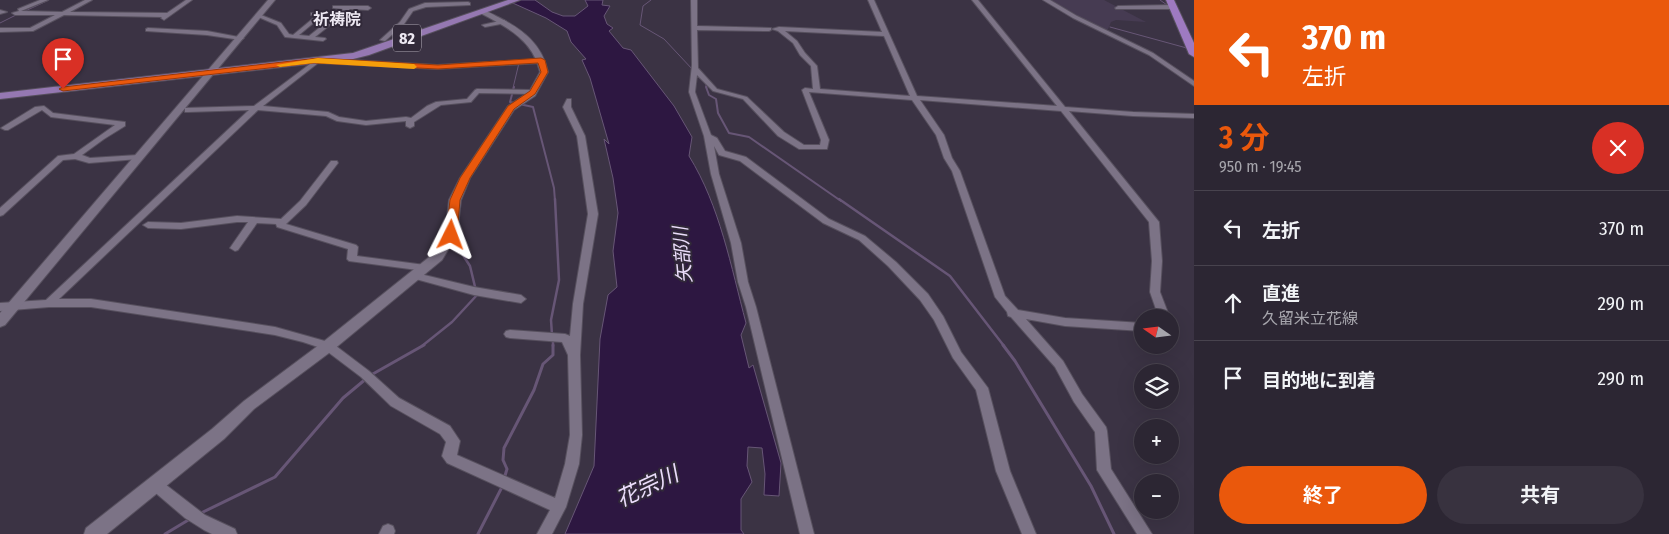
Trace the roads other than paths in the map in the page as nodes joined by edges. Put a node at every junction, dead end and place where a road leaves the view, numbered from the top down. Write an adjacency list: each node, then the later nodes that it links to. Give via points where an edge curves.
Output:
1 (45, 0): 18 (street, via 15,12)
2 (88, 0): 18 (street)
3 (189, 0): 19 (street)
4 (272, 0): 20 (street)
5 (460, 0): 11 (street)
6 (516, 0): 17 (main road, 82)
7 (694, 0): 26 (street)
8 (871, 0): 29 (street)
9 (975, 0): 48 (street)
10 (1046, 0): 41 (street, via 1151,54)
11 (468, 4): 17 (street); 34 (street, via 425,4 411,10)
12 (1171, 4): 16 (street); 35 (highway)
13 (335, 7): 14 (street)
14 (348, 8): 15 (street); 23 (street)
15 (368, 8)
16 (1118, 8)
17 (482, 12): 24 (street); 38 (main road, 82, via 366,53)
18 (65, 13): 19 (street); 28 (street, via 31,30)
19 (169, 15): 32 (street, via 147,31 207,33)
20 (259, 16): 30 (street, via 280,24 287,36); 32 (street)
21 (307, 18): 22 (street)
22 (314, 18): 23 (street); 30 (street)
23 (331, 21): 31 (street)
24 (504, 22): 25 (street); 37 (street, via 519,30)
25 (485, 25)
26 (694, 28): 27 (street); 39 (street)
27 (774, 29): 29 (street); 42 (street, via 795,42 814,66)
28 (0, 30)
29 (887, 34): 45 (street)
30 (294, 36): 31 (street)
31 (312, 37): 33 (street)
32 (240, 38): 40 (street)
33 (323, 39)
34 (383, 40)
35 (1191, 40): 36 (highway)
36 (1194, 54)
37 (541, 60): 38 (street, via 438,67); 43 (street, via 544,72)
38 (318, 61): 40 (main road, 82); 47 (street)
39 (694, 68): 42 (street, via 715,90 745,98 781,134 802,147 824,147 825,140 805,90); 52 (street, via 692,92)
40 (211, 73): 44 (main road, 82); 54 (street)
41 (1194, 84)
42 (813, 91): 45 (street)
43 (533, 92): 47 (street, via 476,91 469,101 440,104 410,124 394,119 366,123 328,114); 61 (street, via 511,108 483,148 455,200 451,235 438,257)
44 (0, 96)
45 (915, 99): 48 (street); 67 (street, via 940,135 956,171 1000,297)
46 (570, 100): 72 (street, via 568,107 581,136 593,214 578,304)
47 (256, 108): 49 (street); 63 (street)
48 (1061, 108): 50 (street); 66 (street, via 1154,222 1157,261 1154,292)
49 (188, 110)
50 (1194, 116)
51 (5, 128): 53 (street, via 37,108 46,109 51,115 122,124)
52 (708, 136): 78 (street); 79 (street, via 722,153 743,159 826,221 862,238 924,297 957,354 982,388 1003,471)
53 (76, 156): 54 (street, via 88,161); 56 (street, via 61,158)
54 (138, 157): 64 (street)
55 (334, 163): 58 (street, via 303,203)
56 (0, 213)
57 (254, 219): 58 (street); 59 (street); 60 (street)
58 (282, 222): 61 (street, via 280,225 308,235 353,247 352,259)
59 (148, 226)
60 (235, 248)
61 (420, 272): 62 (street, via 492,295); 71 (street)
62 (521, 298)
63 (49, 303): 64 (street); 71 (street, via 91,303 275,331)
64 (14, 306): 65 (street); 68 (street)
65 (0, 307)
66 (1161, 309)
67 (1012, 313): 69 (street, via 1065,322); 80 (street, via 1060,364 1100,431 1104,470)
68 (0, 322)
69 (1134, 326)
70 (510, 334): 72 (street, via 566,338)
71 (328, 346): 73 (street, via 249,405); 74 (street, via 395,402 451,435 449,456 452,459)
72 (574, 355): 74 (street, via 576,435 570,471)
73 (156, 485): 75 (street); 76 (street, via 212,529)
74 (558, 507): 77 (street)
75 (94, 534)
76 (230, 534)
77 (544, 534)
78 (807, 534)
79 (1029, 534)
80 (1144, 534)

